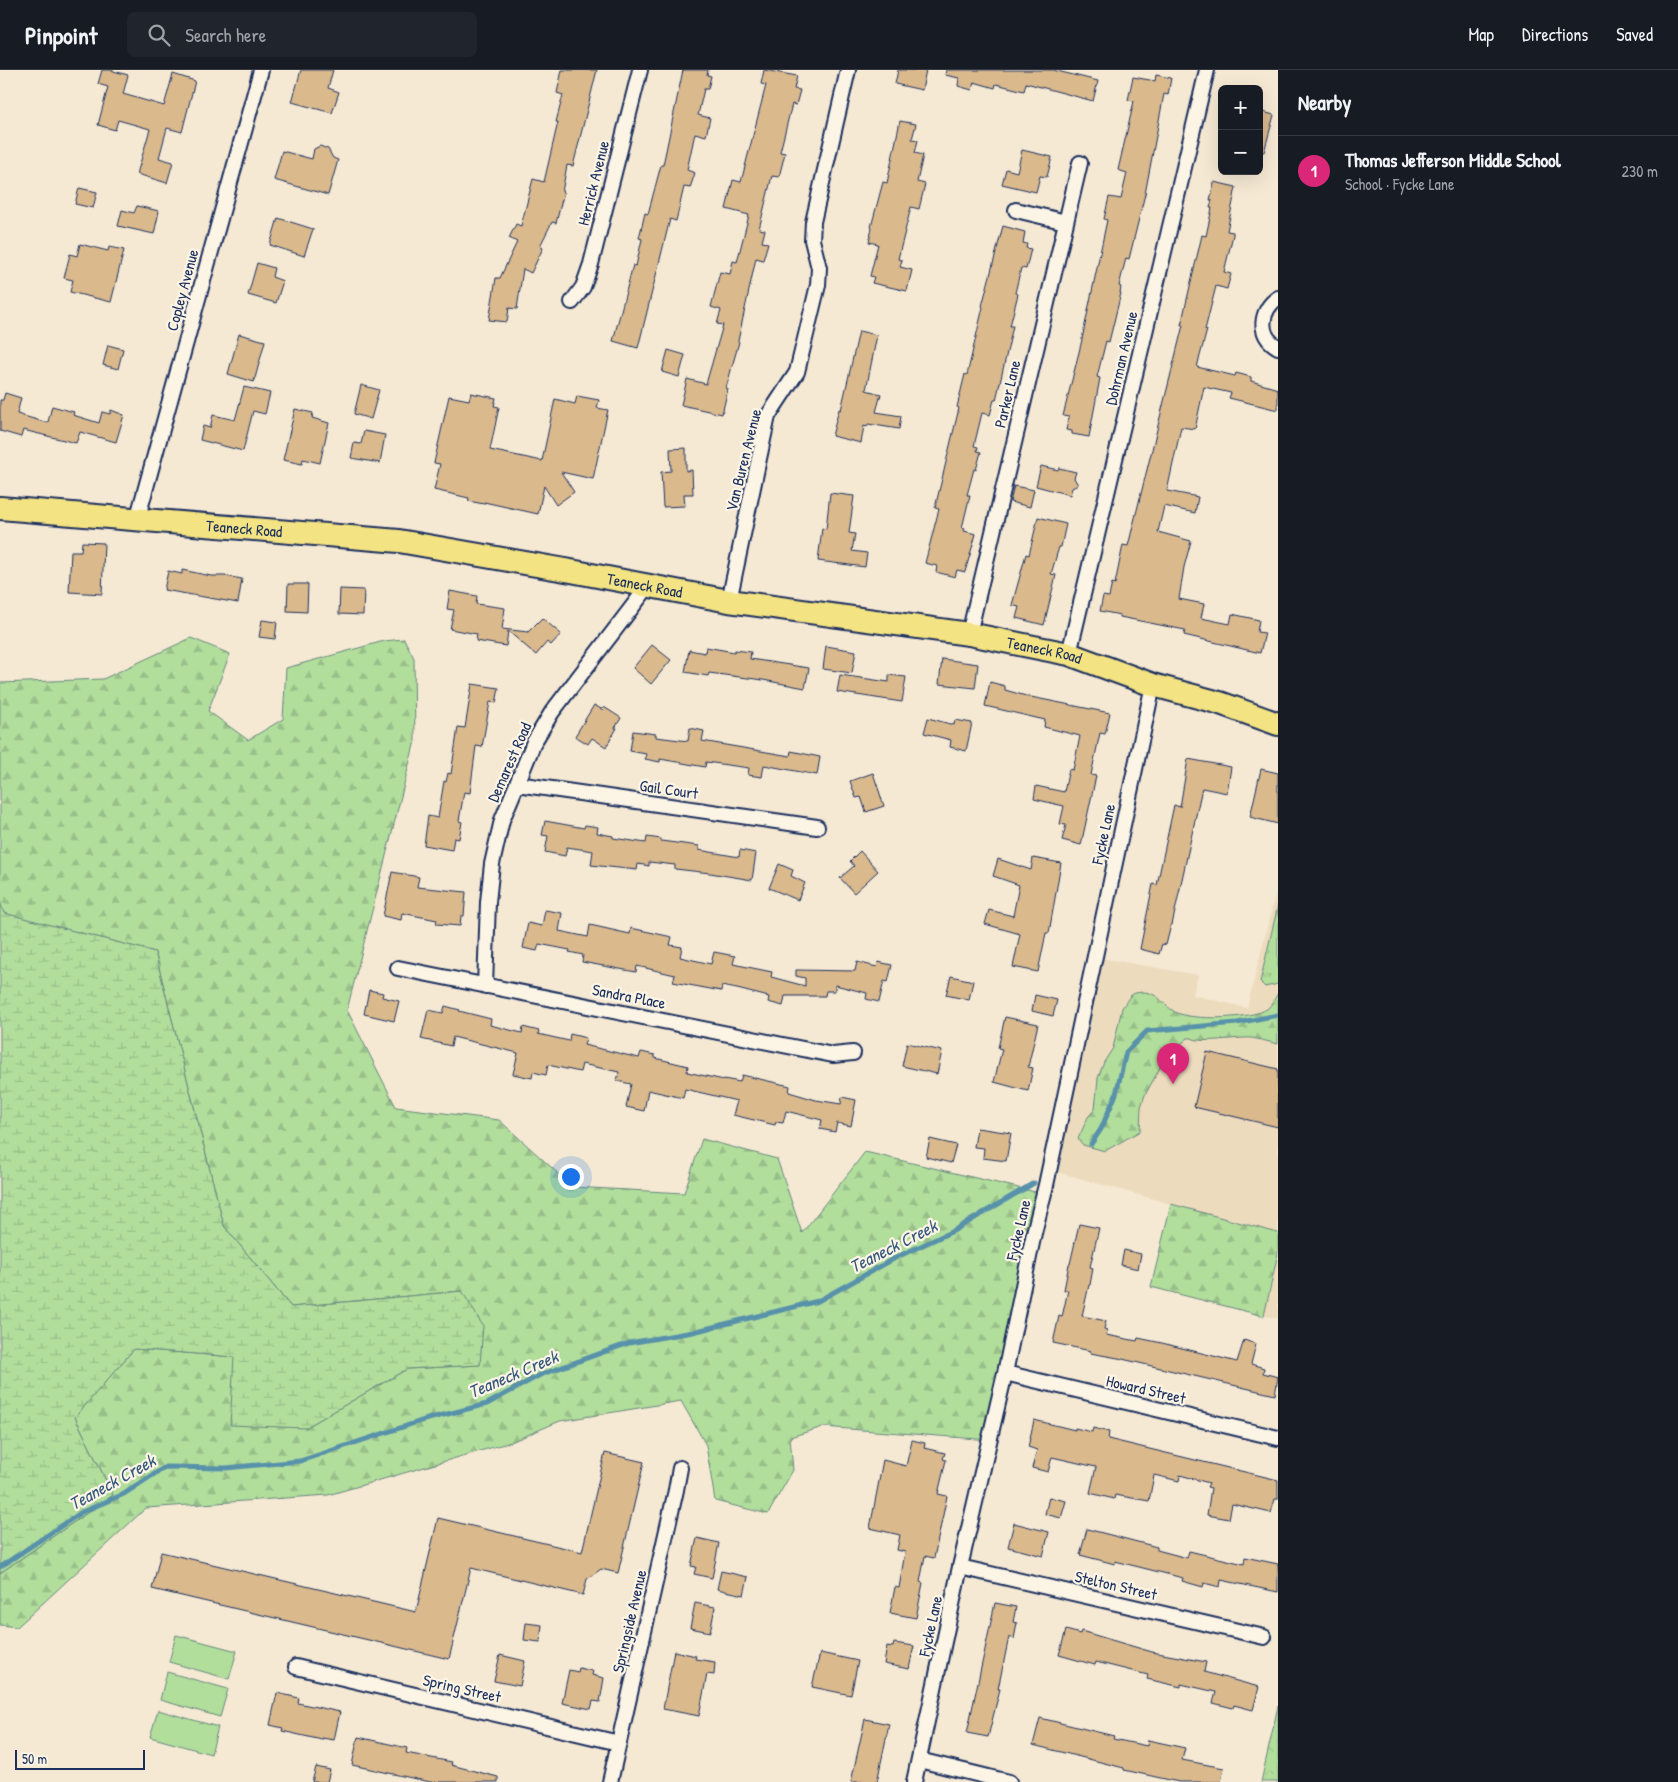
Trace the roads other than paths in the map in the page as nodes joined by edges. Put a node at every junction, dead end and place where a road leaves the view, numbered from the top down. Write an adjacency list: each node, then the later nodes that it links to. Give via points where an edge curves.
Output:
1 (262, 70): 12 (street, Copley Avenue)
2 (640, 70): 9 (street, Herrick Avenue, via 591,264 583,287)
3 (848, 70): 14 (street, Van Buren Avenue, via 813,222 818,285 797,372 768,416)
4 (1207, 70): 16 (street, Dohrman Avenue)
5 (1080, 163): 7 (street, Parker Lane)
6 (1016, 210): 7 (street)
7 (1066, 222): 15 (street, Parker Lane)
8 (1278, 298): 10 (street, via 1269,305 1263,322 1268,339)
9 (572, 302)
10 (1278, 347)
11 (0, 508): 12 (main road, Teaneck Road)
12 (137, 520): 13 (main road, Teaneck Road, via 399,541)
13 (649, 585): 14 (main road, Teaneck Road); 19 (street, Demarest Road, via 552,712 534,742)
14 (729, 600): 15 (main road, Teaneck Road)
15 (969, 634): 16 (main road, Teaneck Road)
16 (1069, 654): 17 (main road, Teaneck Road)
17 (1153, 685): 18 (main road, Teaneck Road, via 1220,703); 24 (street, Fycke Lane)
18 (1278, 724)
19 (516, 784): 20 (street, Gail Court); 22 (street, Demarest Road, via 502,820 492,864)
20 (817, 827)
21 (398, 968): 22 (street, Sandra Place)
22 (485, 986): 23 (street, Sandra Place, via 833,1055)
23 (853, 1053)
24 (1005, 1373): 25 (street, Howard Street); 27 (street, Fycke Lane)
25 (1278, 1438)
26 (680, 1468): 30 (street, Springside Avenue)
27 (960, 1567): 28 (street, Stelton Street); 31 (street, Fycke Lane)
28 (1264, 1637)
29 (296, 1667): 30 (street, Spring Street)
30 (619, 1743): 32 (street, Springside Avenue)
31 (918, 1760): 33 (street, Fycke Lane); 34 (street)
32 (610, 1782)
33 (914, 1782)
34 (1009, 1782)

